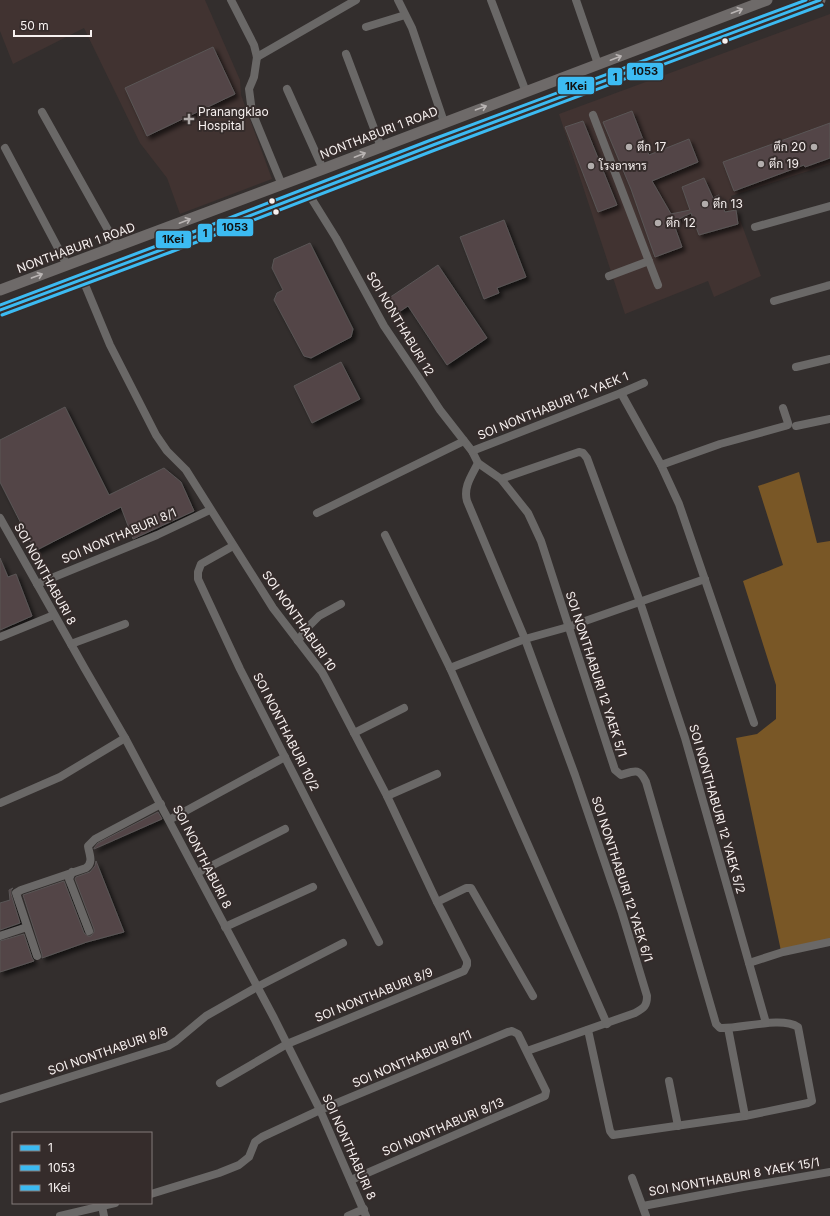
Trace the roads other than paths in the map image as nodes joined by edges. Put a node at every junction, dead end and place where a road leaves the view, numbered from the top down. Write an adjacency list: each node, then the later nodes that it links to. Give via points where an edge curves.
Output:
1 (231, 0): 11 (street, via 254,45)
2 (356, 0): 11 (street)
3 (398, 0): 8 (street)
4 (491, 0): 14 (street)
5 (576, 0): 12 (street)
6 (767, 0): 12 (main road, NONTHABURI 1 ROAD, one-way to 6)
7 (816, 1): 22 (main road)
8 (406, 15): 9 (street); 17 (street)
9 (366, 26)
10 (346, 54): 18 (street)
11 (257, 57): 21 (street, via 249,99)
12 (598, 64): 14 (main road, NONTHABURI 1 ROAD)
13 (287, 89): 20 (street)
14 (526, 92): 17 (main road, NONTHABURI 1 ROAD, one-way to 14)
15 (42, 112): 25 (street)
16 (593, 115): 26 (street)
17 (444, 122): 18 (main road, NONTHABURI 1 ROAD)
18 (381, 147): 20 (main road, NONTHABURI 1 ROAD, one-way to 18)
19 (5, 148): 27 (street)
20 (323, 169): 21 (main road, NONTHABURI 1 ROAD)
21 (282, 185): 25 (main road, NONTHABURI 1 ROAD, one-way to 21)
22 (308, 193): 29 (main road); 42 (street, SOI NONTHABURI 12, via 388,331)
23 (830, 206): 24 (street)
24 (755, 227)
25 (116, 246): 27 (main road, NONTHABURI 1 ROAD)
26 (649, 260): 28 (street); 30 (street)
27 (67, 265): 32 (main road, NONTHABURI 1 ROAD, one-way to 27)
28 (609, 276)
29 (83, 280): 34 (main road); 47 (street, SOI NONTHABURI 10, via 110,346 156,434 167,451 186,470)
30 (658, 285)
31 (830, 285): 33 (street)
32 (0, 290)
33 (774, 301)
34 (0, 310)
35 (830, 360): 36 (street)
36 (796, 367)
37 (644, 383): 38 (street, SOI NONTHABURI 12 YAEK 1)
38 (622, 393): 43 (street, SOI NONTHABURI 12 YAEK 1); 45 (street)
39 (783, 408): 45 (street, via 788,425 720,444)
40 (830, 419): 41 (street)
41 (796, 426)
42 (464, 442): 43 (street, SOI NONTHABURI 12); 48 (street)
43 (472, 451): 44 (street, SOI NONTHABURI 12)
44 (478, 463): 46 (street, SOI NONTHABURI 12 YAEK 5/1); 60 (street, via 465,489 465,495)
45 (661, 465): 52 (street, via 679,504)
46 (501, 479): 54 (street, SOI NONTHABURI 12 YAEK 5/2, via 579,452 583,453); 58 (street, SOI NONTHABURI 12 YAEK 5/1, via 528,513)
47 (210, 510): 51 (street, SOI NONTHABURI 10); 53 (street, SOI NONTHABURI 8/1, via 157,535)
48 (317, 513)
49 (0, 518): 53 (street, SOI NONTHABURI 8)
50 (385, 535): 63 (street)
51 (233, 546): 61 (street, SOI NONTHABURI 10); 68 (street, SOI NONTHABURI 10/2, via 201,564 197,578)
52 (705, 579): 54 (street); 65 (street)
53 (36, 584): 56 (street, SOI NONTHABURI 8)
54 (640, 602): 58 (street); 87 (street, SOI NONTHABURI 12 YAEK 5/2, via 693,766)
55 (341, 604): 61 (street, via 319,616)
56 (54, 615): 59 (street); 62 (street, SOI NONTHABURI 8)
57 (125, 624): 62 (street)
58 (568, 627): 60 (street); 93 (street, SOI NONTHABURI 12 YAEK 5/1, via 615,770 621,775 639,772 646,782 716,1024 720,1028)
59 (0, 637)
60 (525, 639): 63 (street); 92 (street, SOI NONTHABURI 12 YAEK 6/1, via 578,782 647,996 645,1008)
61 (298, 641): 66 (street, SOI NONTHABURI 10, via 322,672)
62 (70, 644): 67 (street, SOI NONTHABURI 8)
63 (450, 668): 92 (street)
64 (404, 708): 66 (street)
65 (754, 722)
66 (354, 733): 70 (street, SOI NONTHABURI 10)
67 (125, 738): 71 (street, via 60,777); 72 (street, SOI NONTHABURI 8)
68 (285, 757): 73 (street); 83 (street, SOI NONTHABURI 10/2)
69 (437, 774): 70 (street)
70 (387, 796): 78 (street, SOI NONTHABURI 10)
71 (0, 803)
72 (161, 804): 73 (street, SOI NONTHABURI 8); 75 (street, via 95,839 88,846 90,865)
73 (169, 820): 76 (street, SOI NONTHABURI 8)
74 (285, 830): 76 (street)
75 (72, 872): 79 (street, via 16,893); 81 (street, via 69,879)
76 (198, 873): 80 (street, SOI NONTHABURI 8)
77 (313, 887): 80 (street)
78 (437, 902): 88 (street, SOI NONTHABURI 10); 90 (street, via 471,888)
79 (28, 927): 82 (street); 86 (street)
80 (224, 927): 89 (street, SOI NONTHABURI 8)
81 (88, 931)
82 (0, 936)
83 (379, 942)
84 (830, 942): 87 (street, via 783,952)
85 (343, 943): 89 (street, SOI NONTHABURI 8/8)
86 (37, 956)
87 (749, 963): 91 (street, SOI NONTHABURI 12 YAEK 5/2)
88 (467, 965): 95 (street, SOI NONTHABURI 8/9, via 464,971)
89 (257, 987): 95 (street, SOI NONTHABURI 8); 99 (street, SOI NONTHABURI 8/8, via 206,1016 168,1046)
90 (533, 996)
91 (766, 1023): 93 (street); 101 (street, via 798,1027 812,1098 810,1102)
92 (607, 1024): 94 (street, SOI NONTHABURI 12 YAEK 6/1)
93 (728, 1028): 101 (street)
94 (588, 1030): 96 (street, SOI NONTHABURI 12 YAEK 6/1); 102 (street, via 610,1131 613,1134)
95 (286, 1044): 98 (street, SOI NONTHABURI 8/9); 100 (street, SOI NONTHABURI 8)
96 (527, 1051): 100 (street, SOI NONTHABURI 8/11, via 518,1034 512,1031); 105 (street, SOI NONTHABURI 8/13, via 546,1091 545,1096)
97 (669, 1081): 102 (street)
98 (220, 1083)
99 (0, 1099)
100 (320, 1110): 105 (street, SOI NONTHABURI 8); 106 (street, SOI NONTHABURI 8/11, via 262,1137 255,1142 249,1157 239,1165)
101 (745, 1116): 102 (street)
102 (678, 1126)
103 (830, 1172): 109 (street, SOI NONTHABURI 8 YAEK 15/1)
104 (632, 1178): 109 (street)
105 (351, 1180): 110 (street, SOI NONTHABURI 8)
106 (152, 1194)
107 (110, 1204): 108 (street)
108 (102, 1206): 111 (street); 112 (street)
109 (643, 1206): 114 (street)
110 (365, 1213): 113 (street)
111 (60, 1216)
112 (104, 1216)
113 (348, 1216)
114 (646, 1216)

